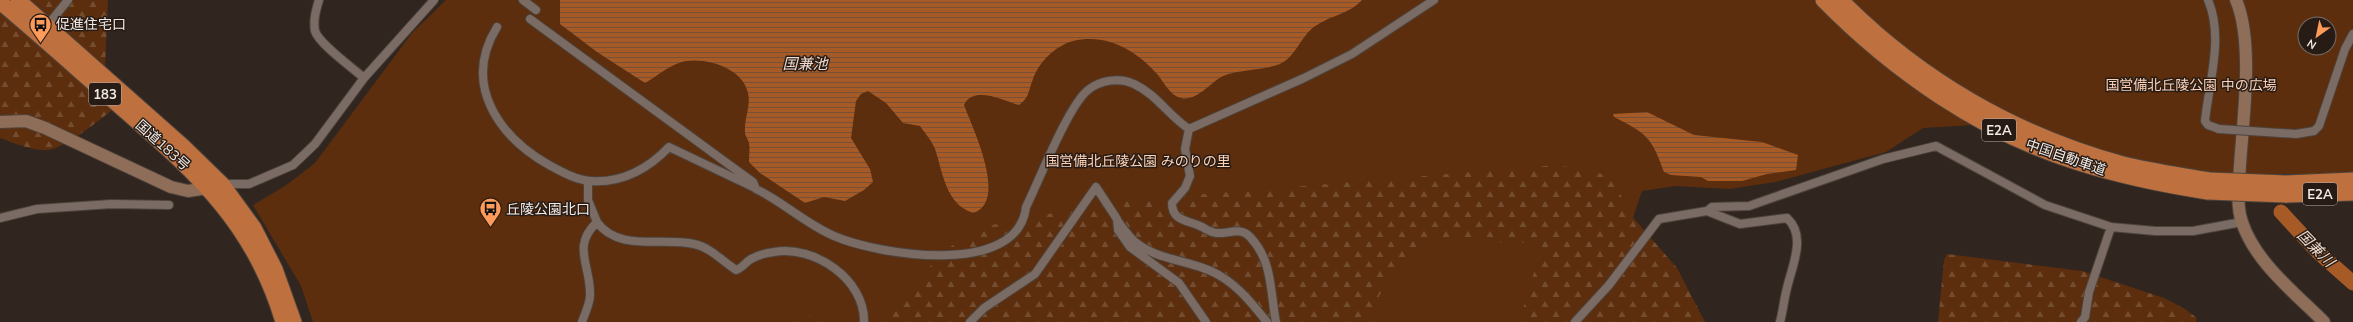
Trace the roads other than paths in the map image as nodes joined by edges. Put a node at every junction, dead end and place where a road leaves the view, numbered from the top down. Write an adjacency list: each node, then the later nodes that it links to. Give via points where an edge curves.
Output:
1 (18, 0): 14 (highway, 国道183号 / 183)
2 (68, 0): 14 (street)
3 (319, 0): 17 (street, via 314,22 316,33)
4 (434, 0): 17 (street)
5 (523, 0): 12 (street)
6 (1434, 0): 19 (street, via 1352,54)
7 (1824, 0): 23 (highway, 中国自動車道 / E2A, via 1897,66 1939,96 2028,145 2119,175)
8 (1841, 0): 23 (highway, 中国自動車道 / E2A, via 1905,56 1947,86 1989,111 2034,133 2079,150)
9 (2208, 0): 16 (street, bridge, via 2215,15 2216,34 2204,121 2219,129 2296,134 2314,131 2319,126 2345,49)
10 (2236, 0): 32 (street, via 2244,25 2246,49 2239,204)
11 (0, 2): 22 (highway, 国道183号 / 183, via 175,155)
12 (536, 10)
13 (530, 19): 24 (street, via 741,173 753,182)
14 (47, 26): 22 (highway, 国道183号 / 183, via 183,146)
15 (497, 27): 21 (street, via 487,49 484,68 487,99 494,115 521,146 539,159 571,176)
16 (2353, 34)
17 (364, 78): 22 (street, via 315,144 293,165 249,184)
18 (0, 122): 22 (street, via 26,121 45,128 171,187 188,191)
19 (1189, 129): 24 (street, via 1135,84 1112,80 1096,85 1086,91 1068,119 1026,207 1026,214 1017,227 1000,244 963,255 943,256 895,251 848,242 809,222); 41 (street, via 1185,149 1190,176 1185,188 1172,203 1174,212 1185,222 1213,233 1238,230 1252,238 1271,276)
20 (2353, 180): 25 (highway, 中国自動車道 / E2A)
21 (588, 181): 24 (street, via 630,175 651,164 669,147); 31 (street, via 588,200)
22 (216, 186): 34 (highway, 国道183号 / 183, via 265,272); 35 (highway, 国道183号 / 183, via 254,228 275,269)
23 (2209, 186): 25 (highway, 中国自動車道 / E2A, bridge, via 2247,196)
24 (756, 188)
25 (2286, 189): 26 (highway, 中国自動車道 / E2A)
26 (2353, 193)
27 (169, 205): 29 (street, via 112,204 37,208)
28 (1707, 211): 33 (street, via 1712,208 1749,206 1883,159 1936,146 2045,205); 42 (street, via 1659,219 1609,285); 43 (street, via 1740,224 1787,218 1793,224 1797,235 1796,251)
29 (0, 218)
30 (1117, 219): 38 (street, via 1096,187 1035,274 984,308); 39 (street, via 1118,230 1130,247 1179,283); 40 (street, via 1135,242 1144,247 1222,276 1242,293)
31 (597, 222): 36 (street, via 582,245 590,296); 37 (street, via 607,233 621,239 702,246 736,270 766,253 788,250 805,254 849,280 858,293)
32 (2242, 222): 33 (street, via 2193,231); 45 (street, via 2253,246 2269,266)
33 (2112, 227): 44 (street)
34 (283, 322)
35 (294, 322)
36 (582, 322)
37 (864, 322)
38 (970, 322)
39 (1206, 322)
40 (1267, 322)
41 (1276, 322)
42 (1575, 322)
43 (1780, 322)
44 (2081, 322)
45 (2324, 322)

